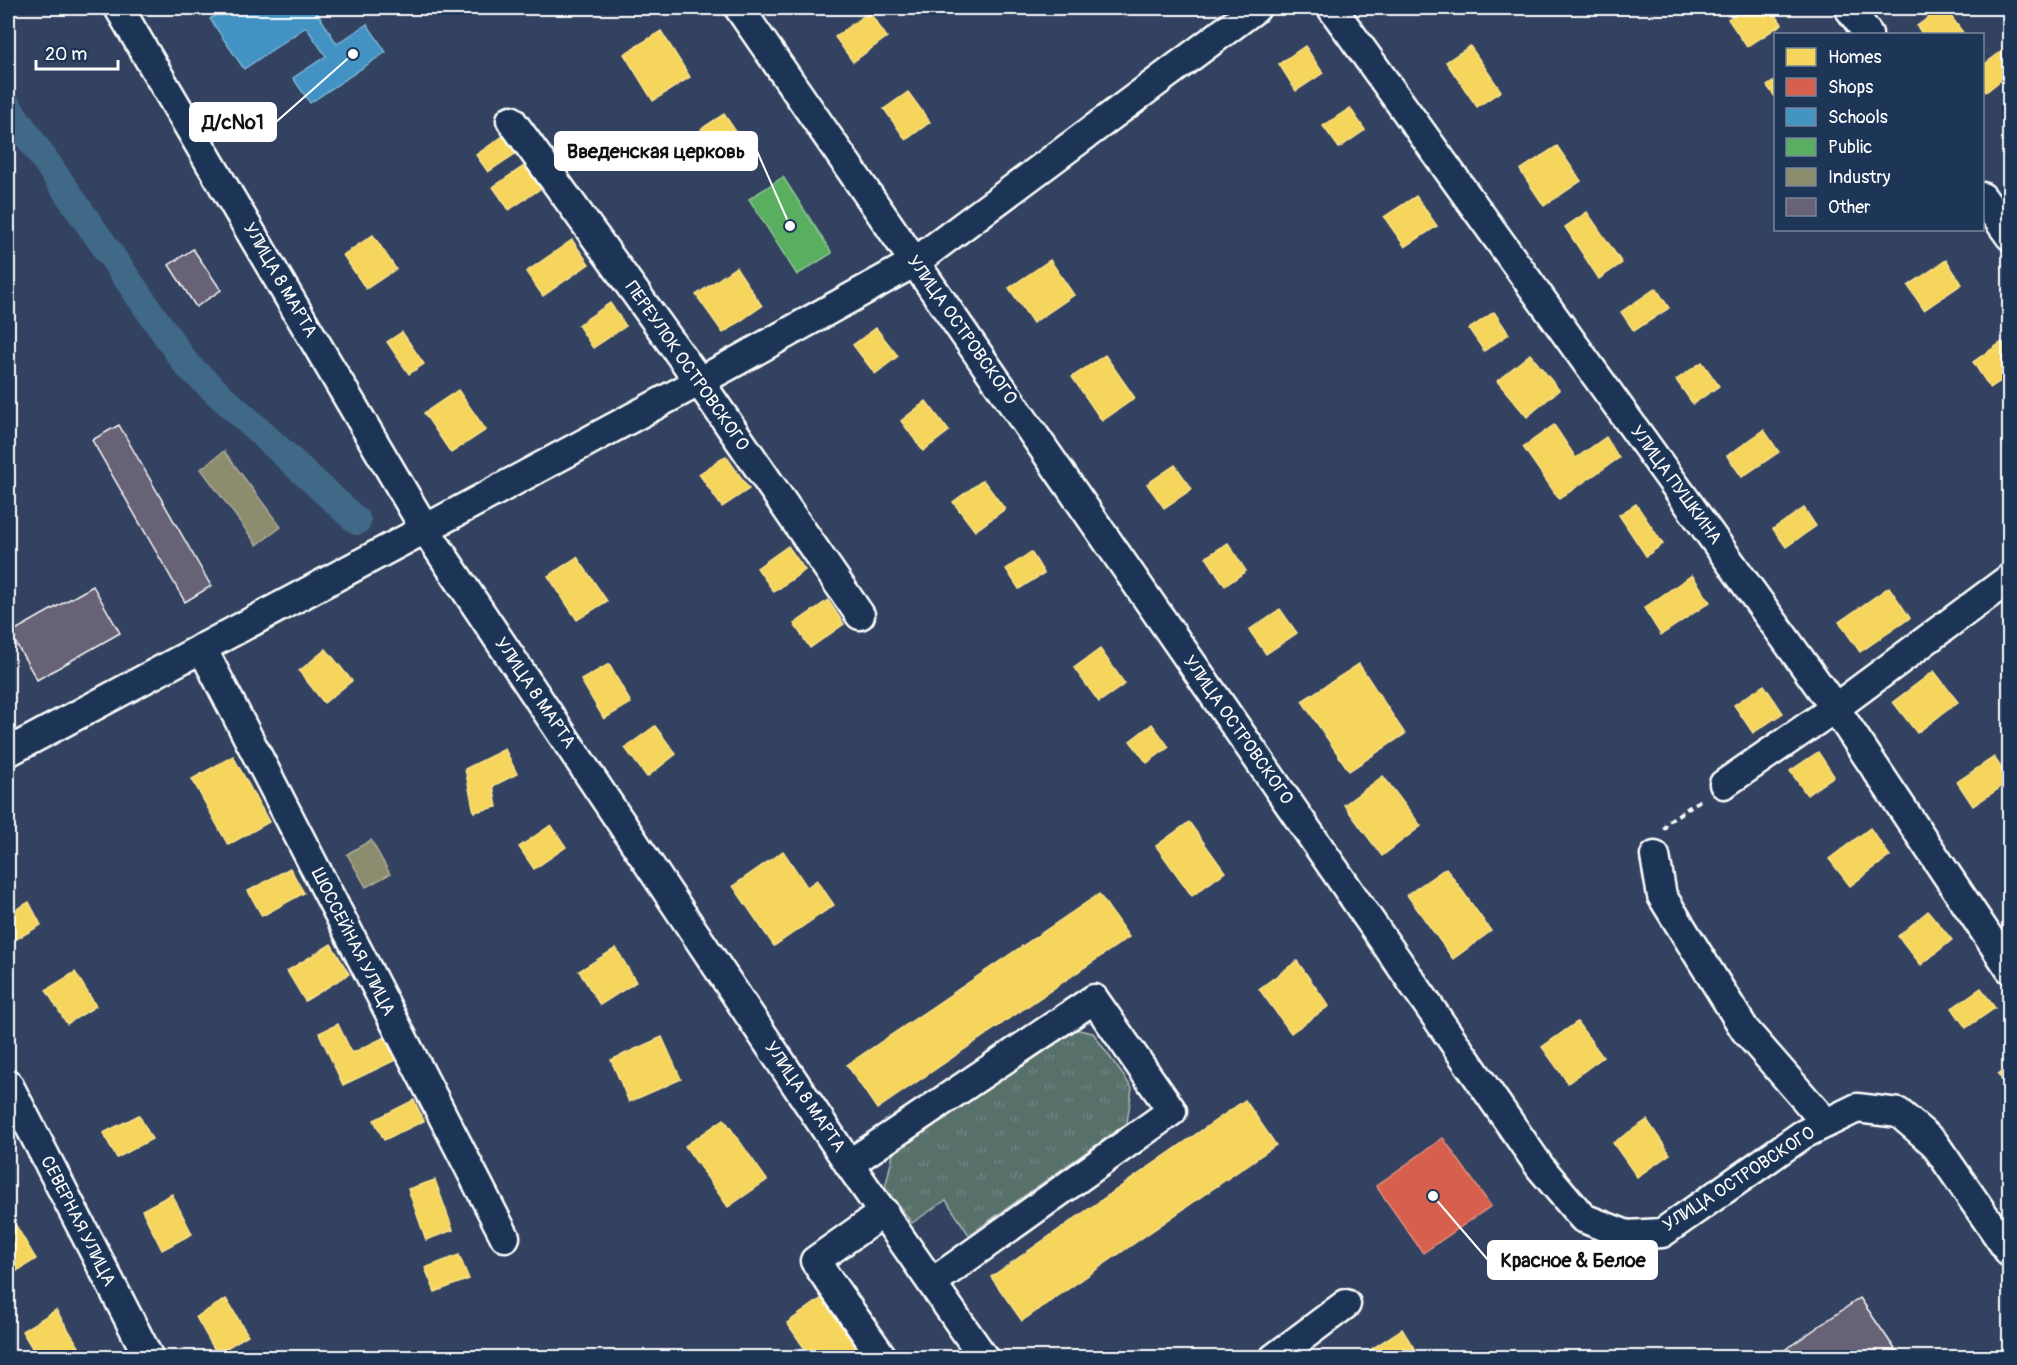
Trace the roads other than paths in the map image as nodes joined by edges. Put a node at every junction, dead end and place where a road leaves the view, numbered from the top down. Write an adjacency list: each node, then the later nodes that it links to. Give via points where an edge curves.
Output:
1 (119, 8): 12 (street, УЛИЦА 8 МАРТА)
2 (739, 8): 10 (street, УЛИЦА ОСТРОВСКОГО)
3 (1256, 8): 10 (street)
4 (1332, 8): 16 (street, УЛИЦА ПУШКИНА)
5 (1849, 8): 6 (street)
6 (1867, 33)
7 (511, 120): 11 (street, ПЕРЕУЛОК ОСТРОВСКОГО)
8 (1984, 198): 9 (street)
9 (2010, 236)
10 (915, 262): 11 (street); 22 (street, УЛИЦА ОСТРОВСКОГО, via 1539,1167 1583,1218 1627,1234 1662,1233 1802,1135)
11 (699, 381): 12 (street); 14 (street, ПЕРЕУЛОК ОСТРОВСКОГО)
12 (425, 529): 15 (street); 23 (street, УЛИЦА 8 МАРТА)
13 (2010, 578): 16 (street)
14 (860, 615)
15 (202, 648): 17 (street); 25 (street, ШОССЕЙНАЯ УЛИЦА)
16 (1835, 708): 18 (street); 20 (street, УЛИЦА ПУШКИНА)
17 (8, 752)
18 (1724, 784)
19 (1655, 856): 22 (street, via 1662,896 1745,1030)
20 (2010, 969)
21 (8, 1084): 29 (street, СЕВЕРНАЯ УЛИЦА)
22 (1826, 1123): 26 (street, УЛИЦА ОСТРОВСКОГО, via 1857,1108 1899,1113 1934,1143)
23 (849, 1164): 24 (street, УЛИЦА 8 МАРТА); 27 (street, via 1094,999 1172,1111)
24 (884, 1212): 27 (street, УЛИЦА 8 МАРТА); 30 (street, via 815,1261)
25 (505, 1237)
26 (2010, 1253)
27 (933, 1282): 31 (street, УЛИЦА 8 МАРТА)
28 (1346, 1304): 32 (street)
29 (149, 1358)
30 (883, 1358)
31 (984, 1358)
32 (1274, 1358)

